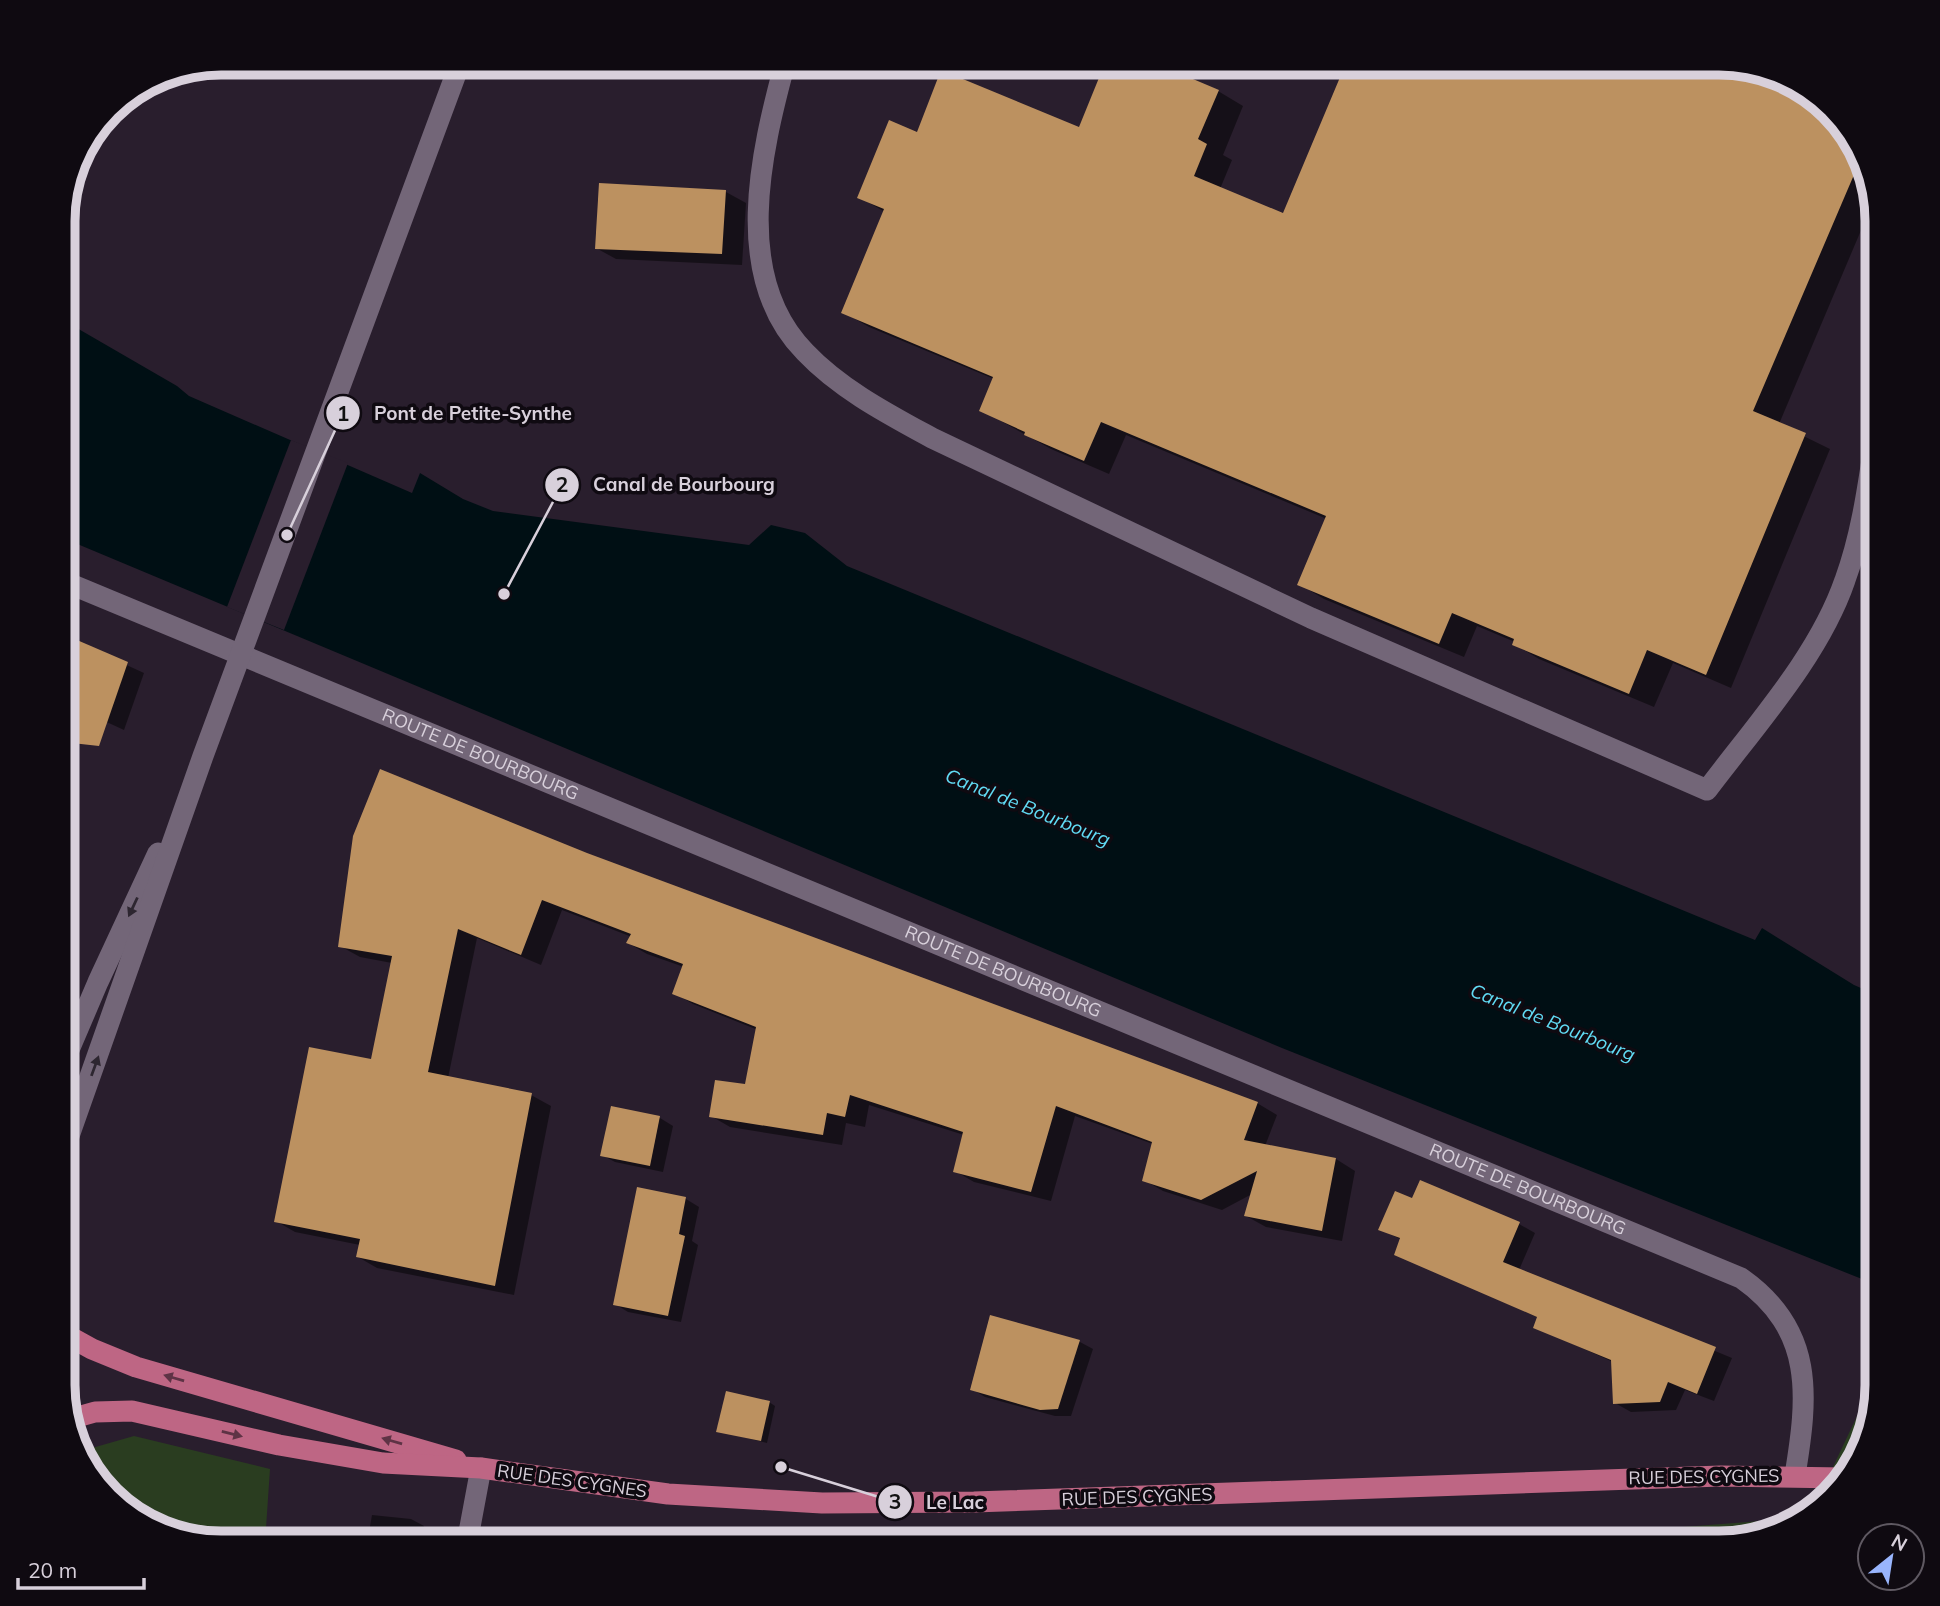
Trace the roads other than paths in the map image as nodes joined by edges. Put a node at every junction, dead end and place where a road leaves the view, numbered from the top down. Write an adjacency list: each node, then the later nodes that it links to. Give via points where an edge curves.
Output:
1 (455, 76): 5 (street)
2 (782, 76): 3 (street, via 768,132 759,213 760,262 777,311 803,351 823,368 876,406 969,456 1311,618 1707,790 1809,651 1835,604 1846,579)
3 (1865, 499)
4 (76, 586): 11 (street, ROUTE DE BOURBOURG, via 1741,1278 1775,1307 1798,1349 1805,1415)
5 (203, 756): 6 (street, one-way to 6); 7 (street, one-way to 5)
6 (76, 1033)
7 (76, 1116)
8 (76, 1340): 10 (main road, RUE DES CYGNES, one-way to 8, via 136,1367)
9 (79, 1417): 10 (main road, RUE DES CYGNES, one-way to 10, via 108,1410 132,1411 337,1455 405,1465)
10 (481, 1468): 11 (main road, RUE DES CYGNES, via 668,1494 877,1504); 13 (street)
11 (1795, 1475): 12 (main road, RUE DES CYGNES)
12 (1832, 1477)
13 (469, 1531)

